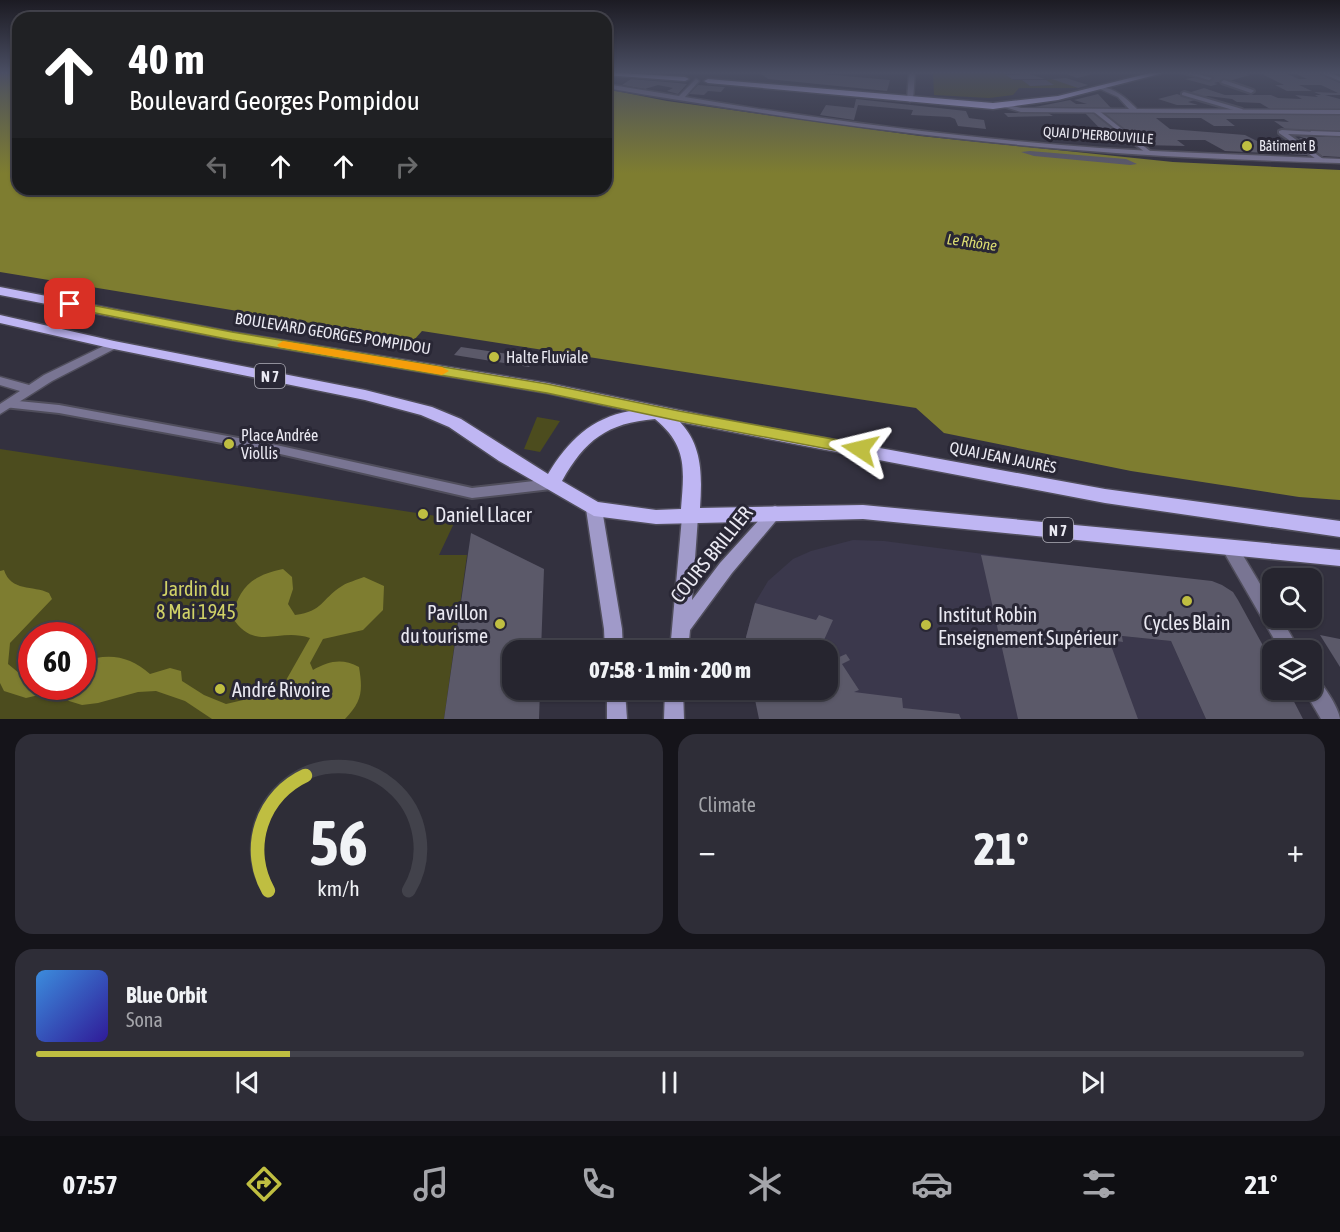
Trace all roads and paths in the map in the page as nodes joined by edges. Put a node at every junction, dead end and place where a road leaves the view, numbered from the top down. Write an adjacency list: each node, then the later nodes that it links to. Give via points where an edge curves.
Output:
1 (728, 106): 13 (street, QUAI D'HERBOUVILLE, via 935,134)
2 (976, 106): 3 (main road)
3 (1004, 106): 4 (main road); 7 (street, via 1021,110)
4 (1007, 106)
5 (1130, 106): 8 (street)
6 (1222, 106): 9 (lane)
7 (1096, 111): 8 (street); 13 (lane)
8 (1135, 111): 9 (street)
9 (1240, 111): 10 (street)
10 (1340, 112)
11 (1314, 133): 12 (street); 14 (lane, via 1281,132)
12 (1340, 134)
13 (1148, 152): 14 (street, QUAI D'HERBOUVILLE)
14 (1321, 160): 15 (street, QUAI D'HERBOUVILLE)
15 (1340, 161)
16 (0, 291): 22 (main road, BOULEVARD GEORGES POMPIDOU / N 7, via 232,336 547,388)
17 (0, 319): 18 (main road, N 7)
18 (114, 345): 20 (street); 23 (main road, N 7, via 365,395 426,411 455,423)
19 (0, 381): 20 (street)
20 (29, 389): 21 (street)
21 (4, 407): 23 (lane, via 49,407 264,447 472,493)
22 (659, 412): 23 (main road, via 622,416 597,427 564,460); 26 (main road, via 681,433 689,450 693,466); 27 (main road, QUAI JEAN JAURÈS / N 7, via 1106,496)
23 (551, 483): 24 (main road)
24 (594, 509): 26 (main road); 31 (main road)
25 (775, 512): 26 (main road, N 7); 28 (main road, N 7, via 863,512); 30 (main road, COURS BRILLIER)
26 (690, 517): 30 (main road, COURS BRILLIER)
27 (1340, 530)
28 (1229, 547): 29 (main road, N 7); 33 (street)
29 (1340, 558)
30 (683, 625): 32 (main road, COURS BRILLIER)
31 (613, 640)
32 (681, 640)
33 (1284, 640)
34 (616, 700): 37 (main road)
35 (674, 700): 38 (main road)
36 (1321, 700): 39 (street)
37 (617, 719)
38 (674, 719)
39 (1332, 719)

